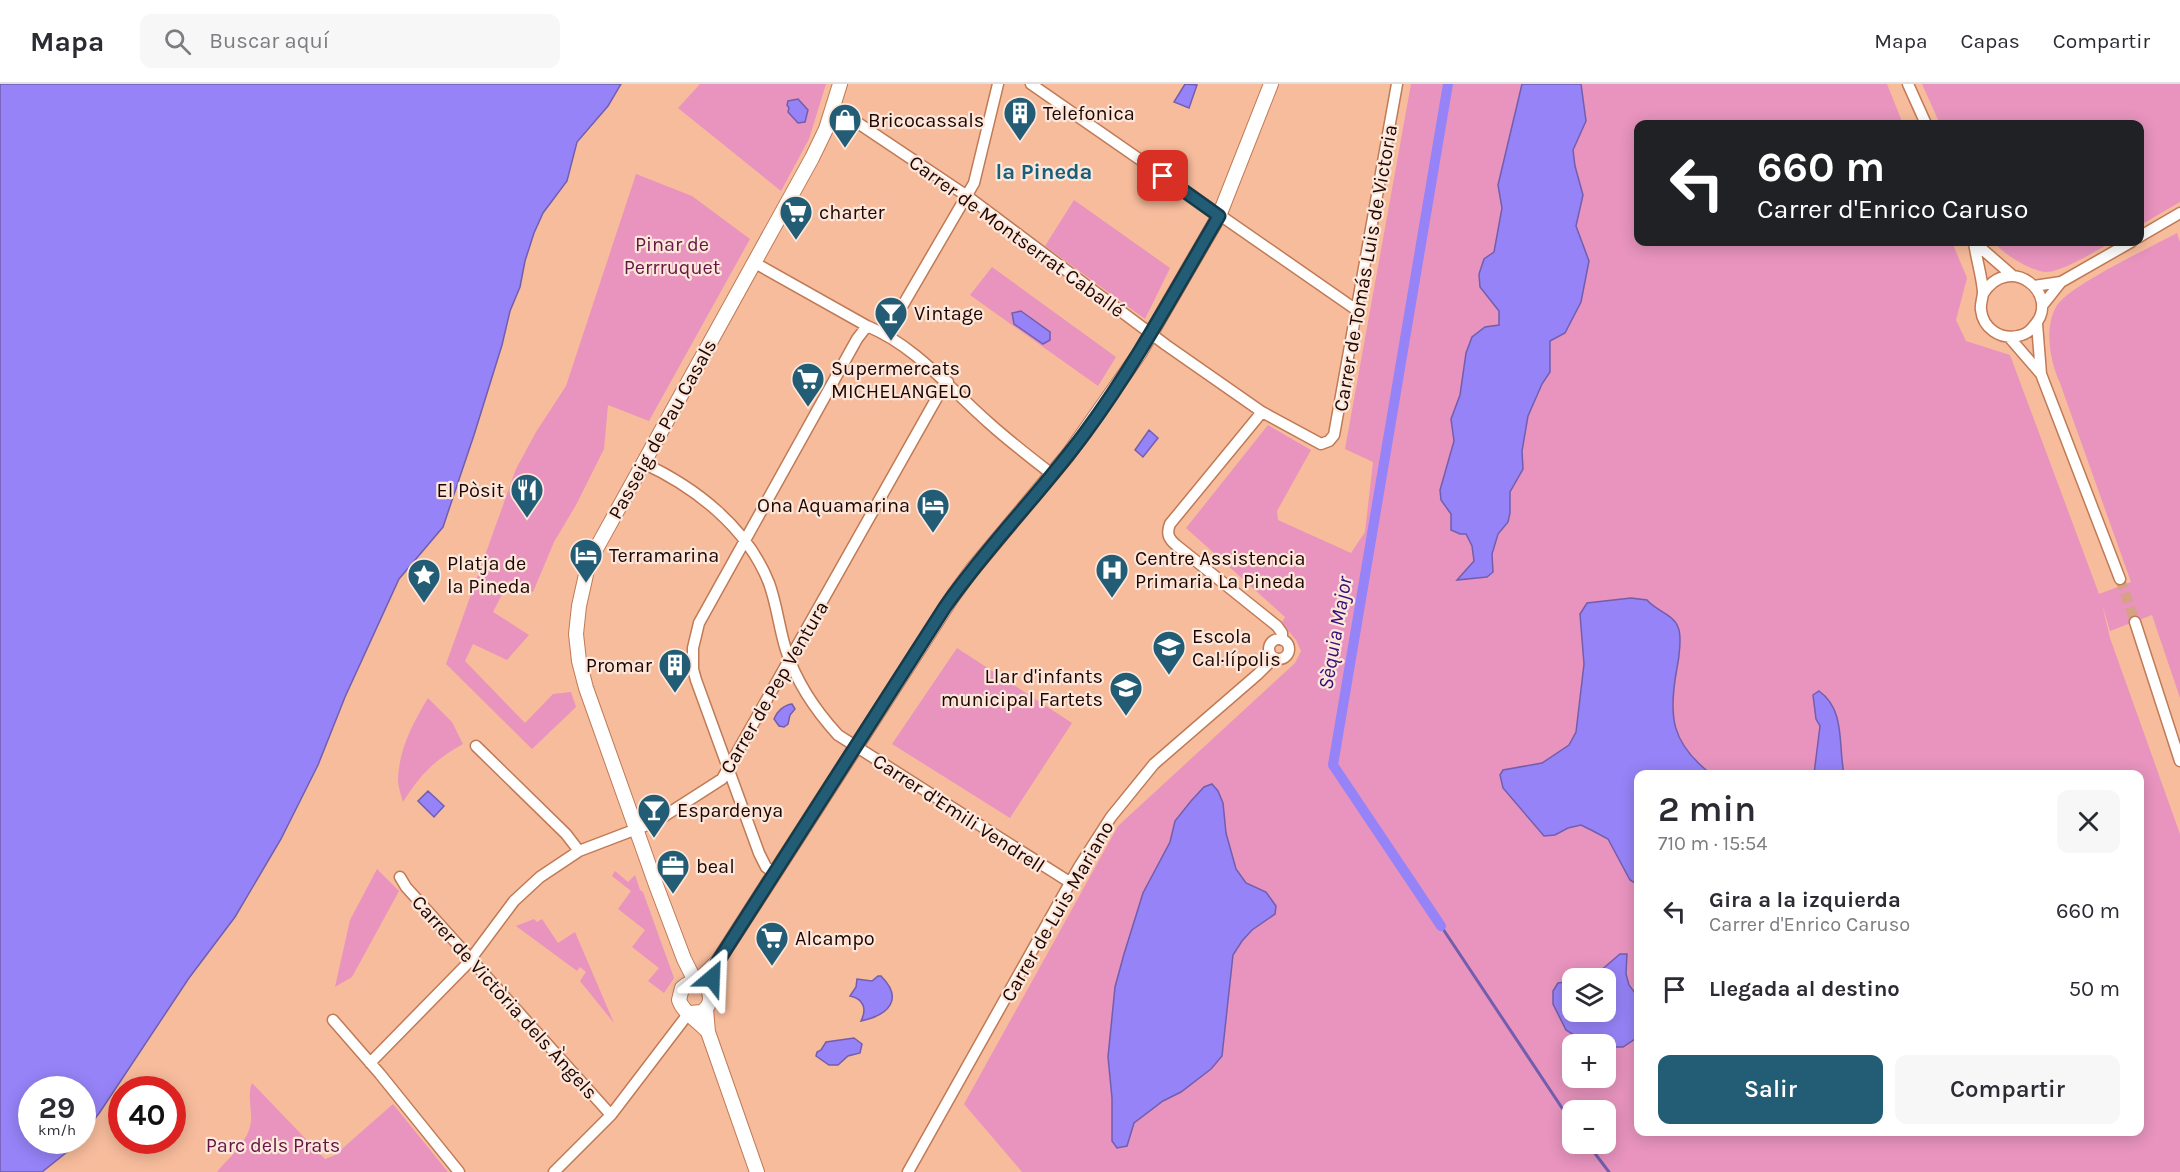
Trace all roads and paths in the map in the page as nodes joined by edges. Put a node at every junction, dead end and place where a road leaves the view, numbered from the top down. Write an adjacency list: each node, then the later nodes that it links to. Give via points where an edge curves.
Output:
1 (840, 84): 7 (street, Passeig de Pau Casals)
2 (998, 84): 9 (street, via 974,183)
3 (1031, 84): 10 (street)
4 (1271, 84): 10 (street)
5 (1397, 84): 22 (street, Carrer de Tomás Luis de Victoria)
6 (1908, 84): 8 (street)
7 (833, 108): 9 (street, Carrer de Montserrat Caballé); 16 (street, Passeig de Pau Casals, via 815,152)
8 (1924, 120)
9 (967, 196): 25 (street, Carrer de Montserrat Caballé); 26 (street)
10 (1219, 216): 22 (street); 25 (street)
11 (2179, 216): 12 (street)
12 (2144, 234)
13 (1974, 246): 20 (street)
14 (1978, 246): 17 (street)
15 (2124, 246): 18 (street)
16 (754, 263): 24 (street); 32 (street, Passeig de Pau Casals)
17 (2013, 276): 19 (street); 20 (street, via 1992,282)
18 (2061, 282): 19 (street); 21 (street)
19 (2034, 286): 21 (street)
20 (1983, 294): 27 (street, via 1984,322 1994,332)
21 (2042, 306): 23 (street)
22 (1358, 311): 31 (street, Carrer de Tomás Luis de Victoria, via 1334,435)
23 (2037, 324): 27 (street, via 2025,334); 28 (street)
24 (867, 326): 26 (street); 34 (street)
25 (1151, 333): 30 (street, Carrer de Montserrat Caballé); 33 (street)
26 (886, 334): 29 (street)
27 (2009, 337): 28 (street)
28 (2041, 374): 35 (street)
29 (948, 382): 33 (street, via 988,423); 37 (street, Carrer de Pep Ventura)
30 (1262, 412): 31 (street, Carrer de Montserrat Caballé); 46 (street, Carrer de Luis Mariano, via 1170,524 1168,534 1176,545 1277,626 1281,640 1269,646 1274,658 1154,764 1103,829)
31 (1321, 444)
32 (643, 463): 34 (street, Carrer d'Emili Vendrell, via 708,504); 42 (street, Passeig de Pau Casals, via 587,570 576,634 586,688)
33 (1053, 475): 39 (street, via 960,586)
34 (745, 540): 37 (street, Carrer d'Emili Vendrell, via 769,583); 41 (street, via 699,623 693,648 694,674)
35 (2121, 579)
36 (2135, 622): 40 (street)
37 (790, 660): 39 (street, Carrer d'Emili Vendrell, via 819,711 838,735); 41 (street, Carrer de Pep Ventura)
38 (476, 746): 43 (street)
39 (855, 747): 44 (street); 46 (street, Carrer d'Emili Vendrell)
40 (2180, 761)
41 (728, 770): 42 (street, Carrer de Pep Ventura, via 715,785); 44 (street, via 761,859)
42 (636, 830): 43 (street, Carrer de Pep Ventura); 48 (street, Passeig de Pau Casals)
43 (579, 851): 47 (street, Carrer de Pep Ventura, via 522,893)
44 (775, 873): 49 (street)
45 (400, 877): 47 (street, Carrer de Victòria dels Àngels)
46 (1071, 883): 61 (street, Carrer de Luis Mariano)
47 (471, 960): 56 (street, Carrer de Pep Ventura); 57 (street, Carrer de Victòria dels Àngels)
48 (686, 963): 49 (street, via 698,971); 50 (street, Passeig de Pau Casals); 51 (street, Passeig de Pau Casals)
49 (712, 969): 50 (street)
50 (700, 984): 51 (street, via 686,984); 52 (street, via 710,1000)
51 (682, 988): 53 (street)
52 (706, 1009): 53 (street); 55 (street)
53 (682, 1017): 55 (street); 57 (street)
54 (333, 1020): 56 (street)
55 (705, 1028): 60 (street)
56 (370, 1063): 58 (street)
57 (611, 1115): 59 (street)
58 (459, 1172)
59 (555, 1172)
60 (757, 1172)
61 (908, 1172)

